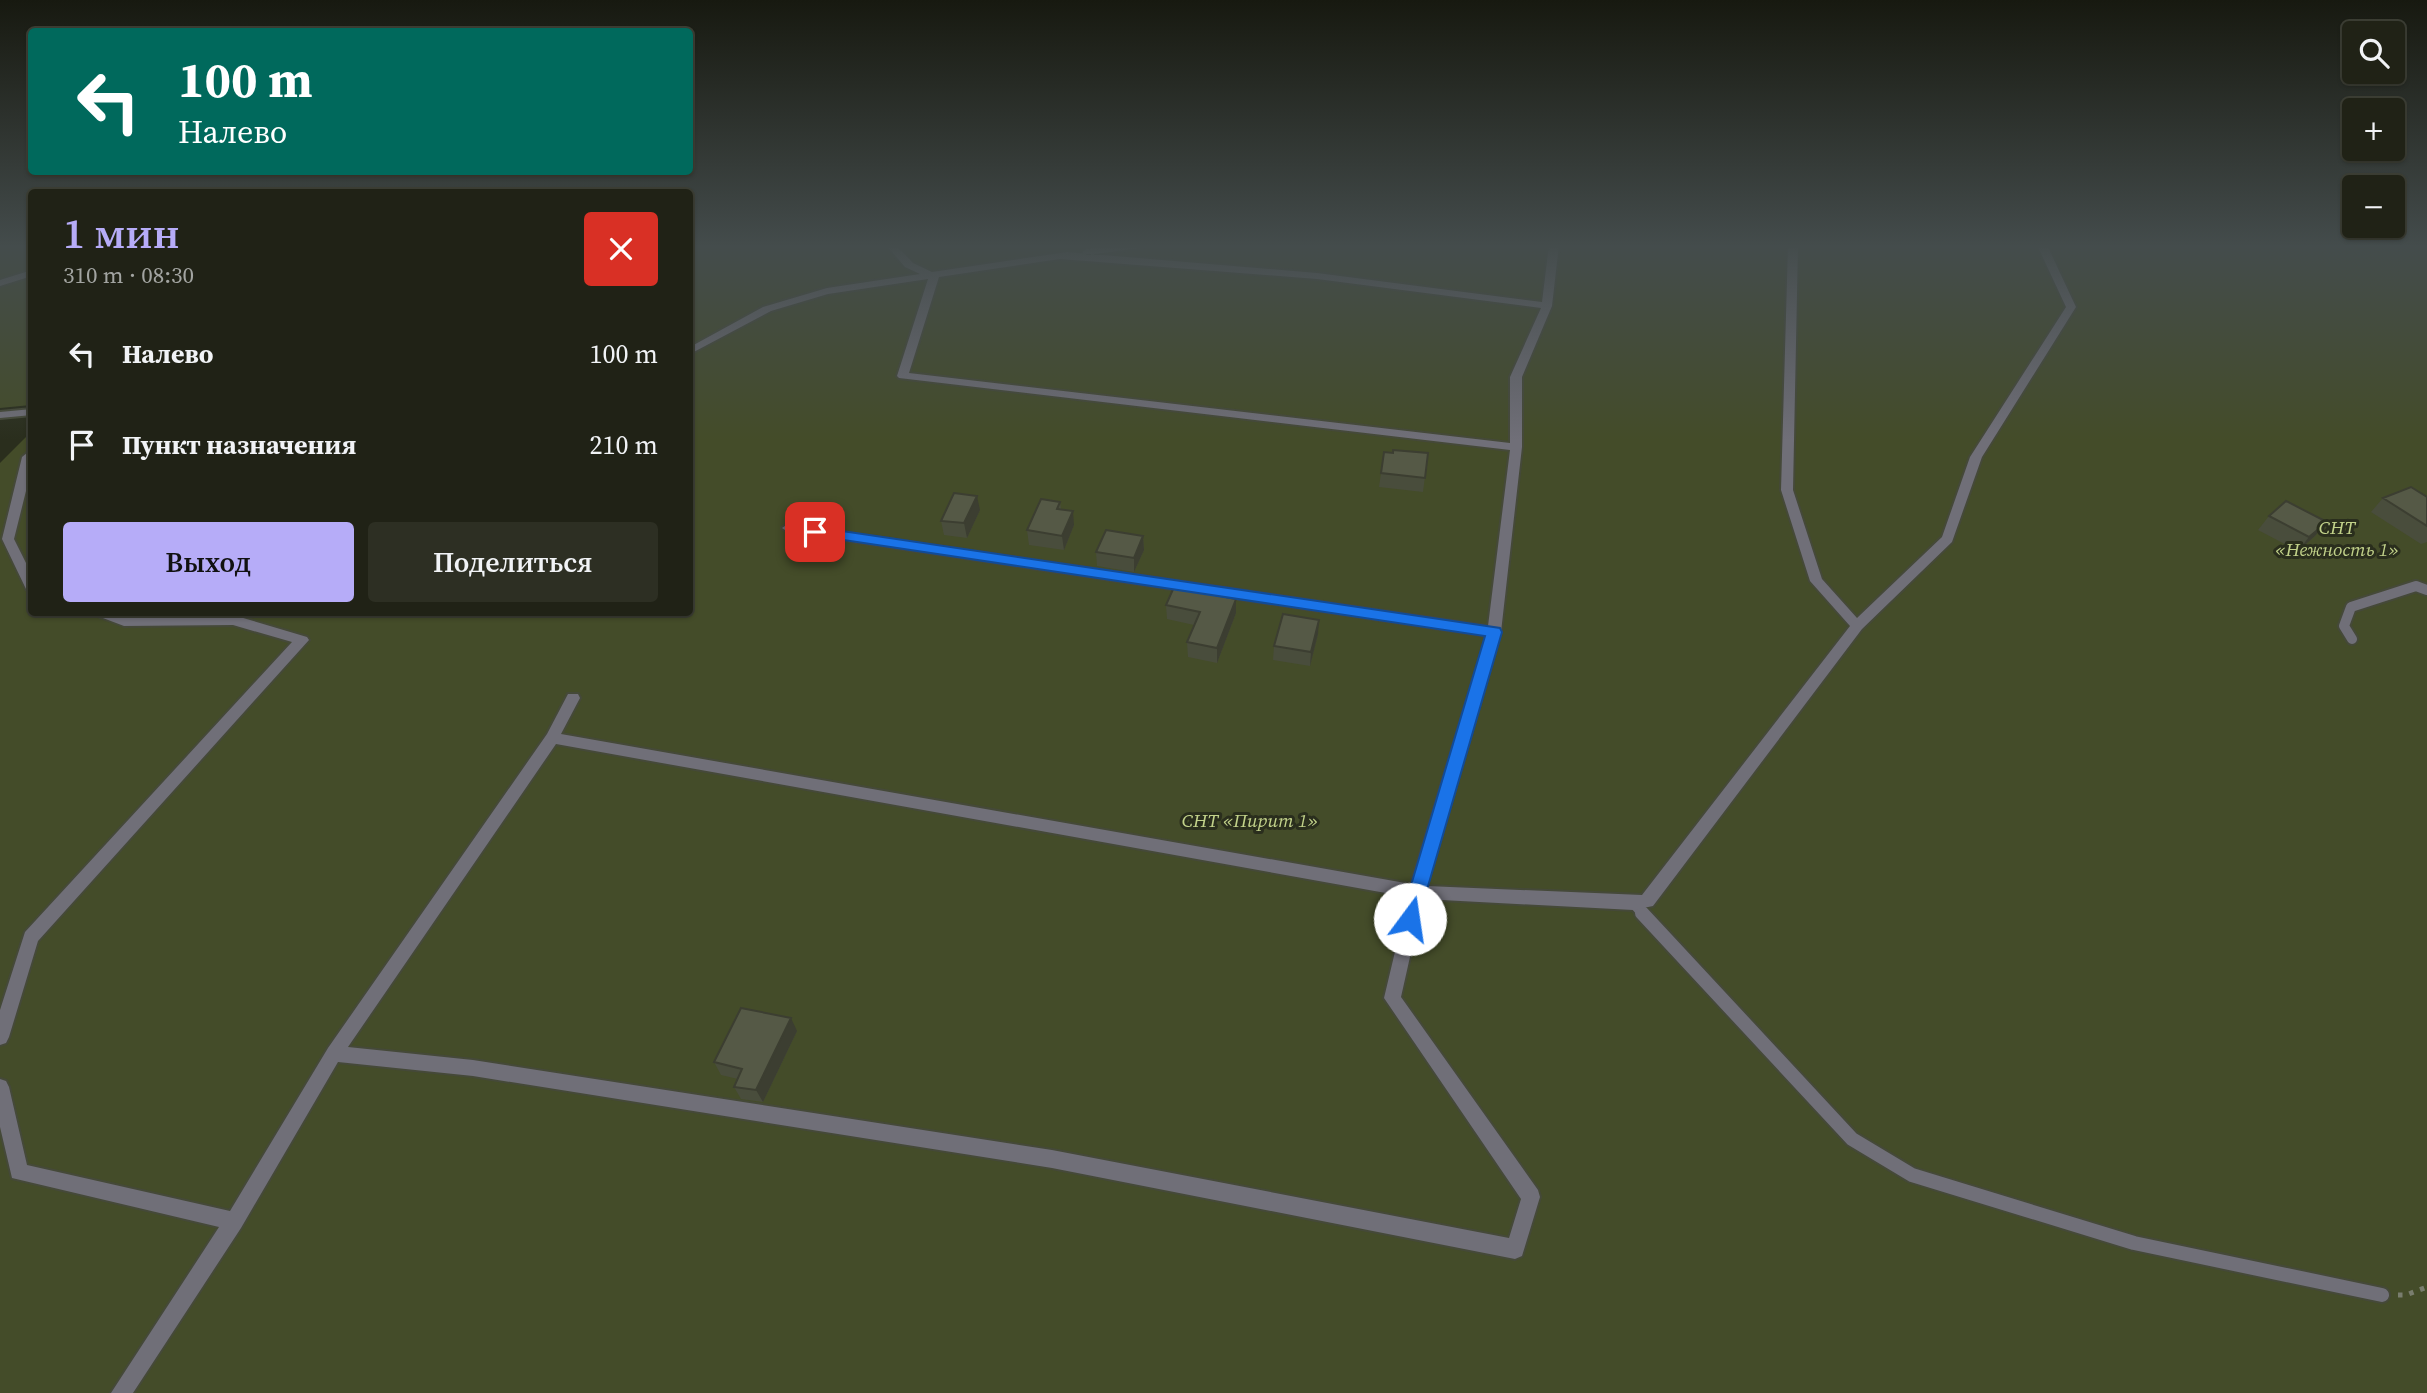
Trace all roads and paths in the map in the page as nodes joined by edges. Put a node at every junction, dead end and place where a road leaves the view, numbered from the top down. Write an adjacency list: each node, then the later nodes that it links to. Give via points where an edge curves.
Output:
1 (771, 310): 6 (street)
2 (924, 310): 9 (street, via 903,376)
3 (1545, 310): 9 (street, via 1517,377)
4 (1791, 310): 15 (street, via 1787,489 1816,581)
5 (2069, 310): 15 (street, via 1976,457 1948,539)
6 (693, 349)
7 (28, 412): 8 (street)
8 (0, 415)
9 (1516, 447): 16 (street)
10 (28, 457): 12 (street, via 8,539)
11 (788, 528): 16 (street)
12 (28, 581)
13 (2427, 590): 17 (lane, via 2416,586 2351,607 2344,626)
14 (111, 616): 22 (street, via 124,621 233,620 302,640 31,937)
15 (1857, 626): 21 (street, via 1647,901)
16 (1494, 632): 20 (street)
17 (2352, 639)
18 (573, 698): 19 (street)
19 (552, 738): 20 (street); 23 (street)
20 (1417, 892): 21 (street); 23 (street, via 1392,998 1531,1197 1515,1249 1039,1157 473,1068)
21 (1633, 903): 27 (lane, via 1852,1139 1912,1175 2134,1243)
22 (0, 1037)
23 (334, 1054): 25 (street)
24 (0, 1087): 25 (street, via 19,1172)
25 (234, 1221): 28 (street)
26 (2427, 1287): 27 (path, via 2406,1295)
27 (2382, 1295)
28 (121, 1393)

